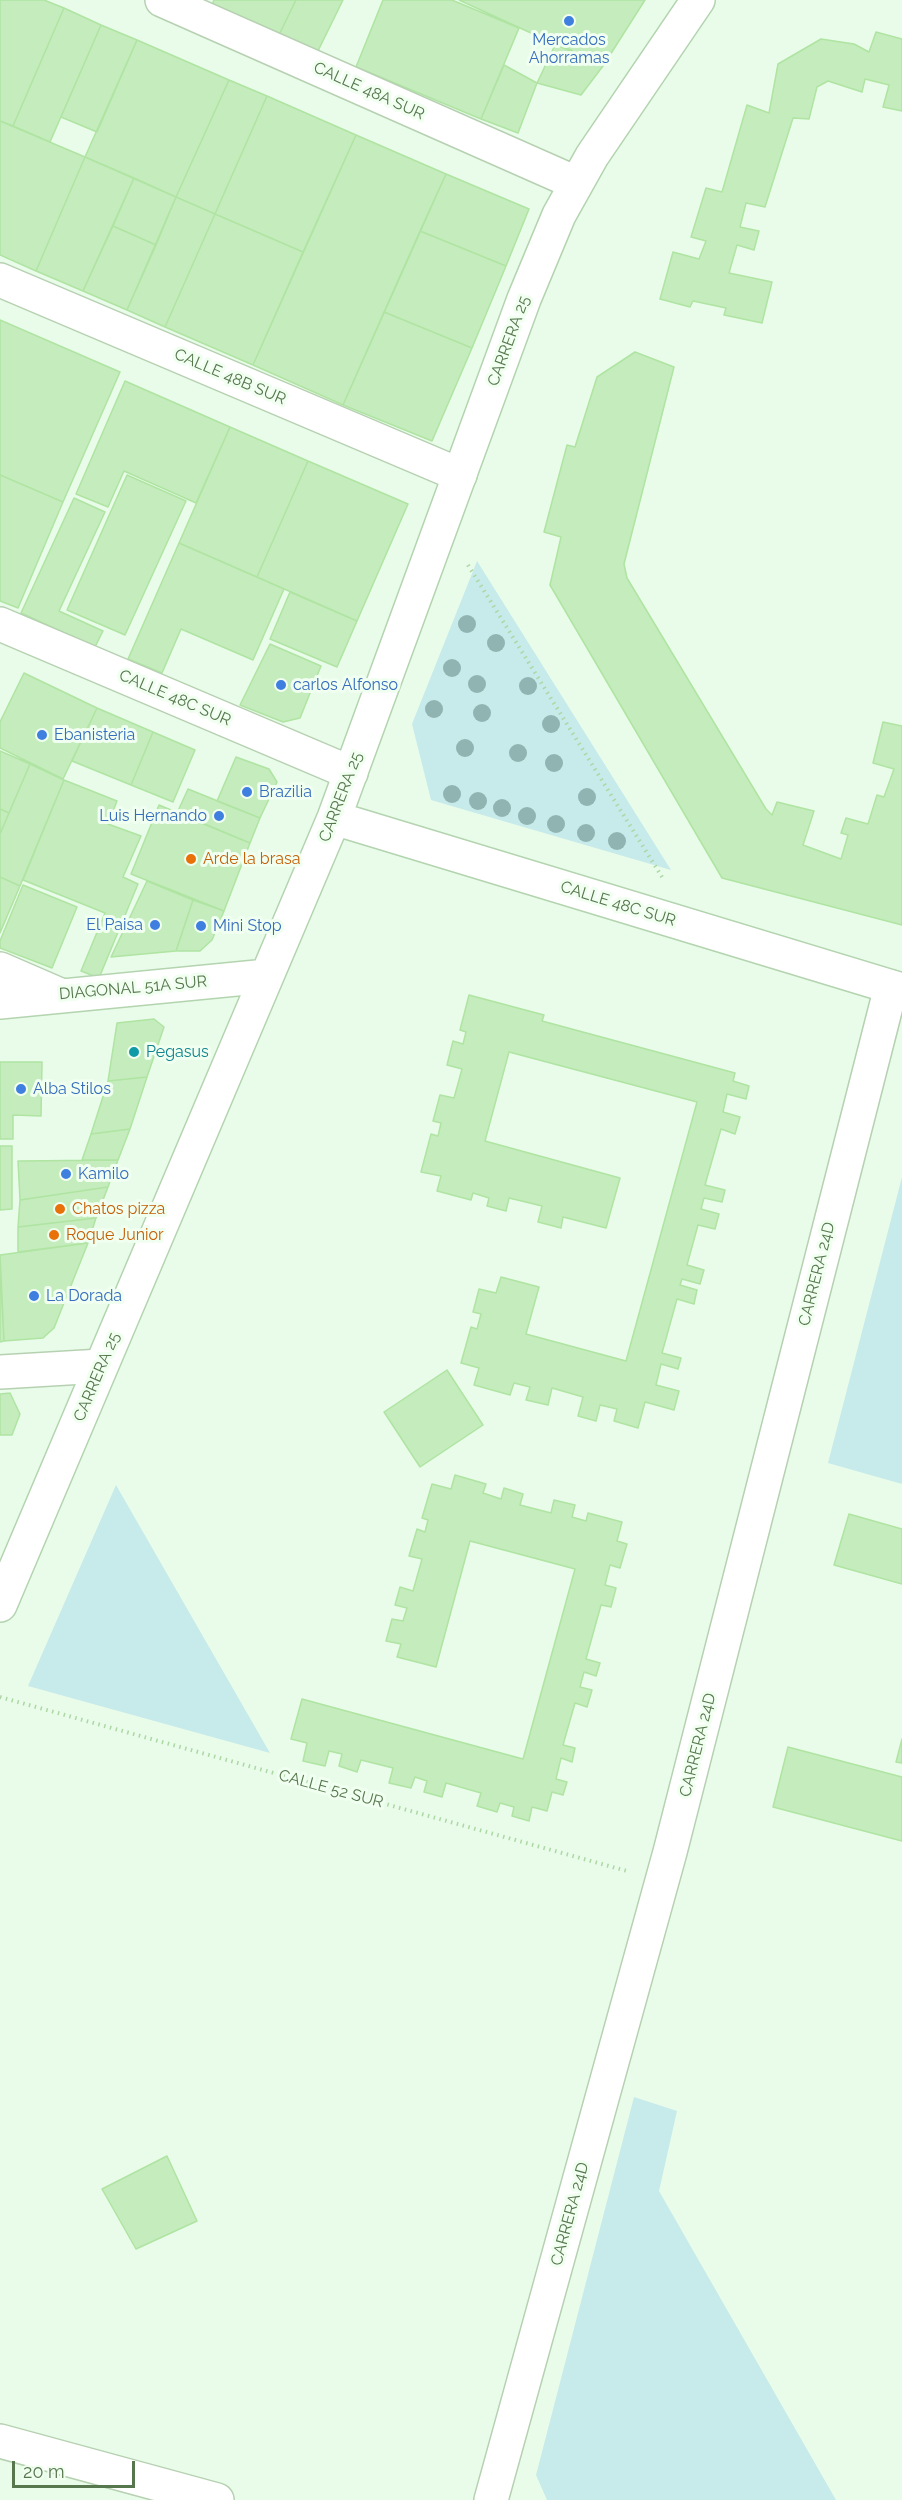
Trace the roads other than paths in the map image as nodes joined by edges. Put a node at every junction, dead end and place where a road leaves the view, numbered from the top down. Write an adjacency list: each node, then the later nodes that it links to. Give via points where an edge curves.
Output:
1 (162, 0): 3 (street, CALLE 48A SUR)
2 (698, 0): 3 (street, CARRERA 25)
3 (576, 183): 5 (street, CARRERA 25, via 524,299)
4 (0, 280): 5 (street, CALLE 48B SUR)
5 (460, 474): 7 (street, CARRERA 25)
6 (0, 624): 7 (street, CALLE 48C SUR)
7 (351, 773): 8 (street, CARRERA 25)
8 (334, 818): 10 (street, CARRERA 25); 11 (street, CALLE 48C SUR)
9 (0, 969): 12 (street)
10 (267, 976): 12 (street, DIAGONAL 51A SUR); 14 (street, CARRERA 25)
11 (896, 988): 19 (street, CARRERA 24D, via 662,1881)
12 (60, 995): 13 (street, DIAGONAL 51A SUR)
13 (0, 1002)
14 (101, 1366): 15 (street); 16 (street, CARRERA 25)
15 (0, 1372)
16 (0, 1605)
17 (0, 2441): 18 (street)
18 (217, 2500)
19 (491, 2500)

